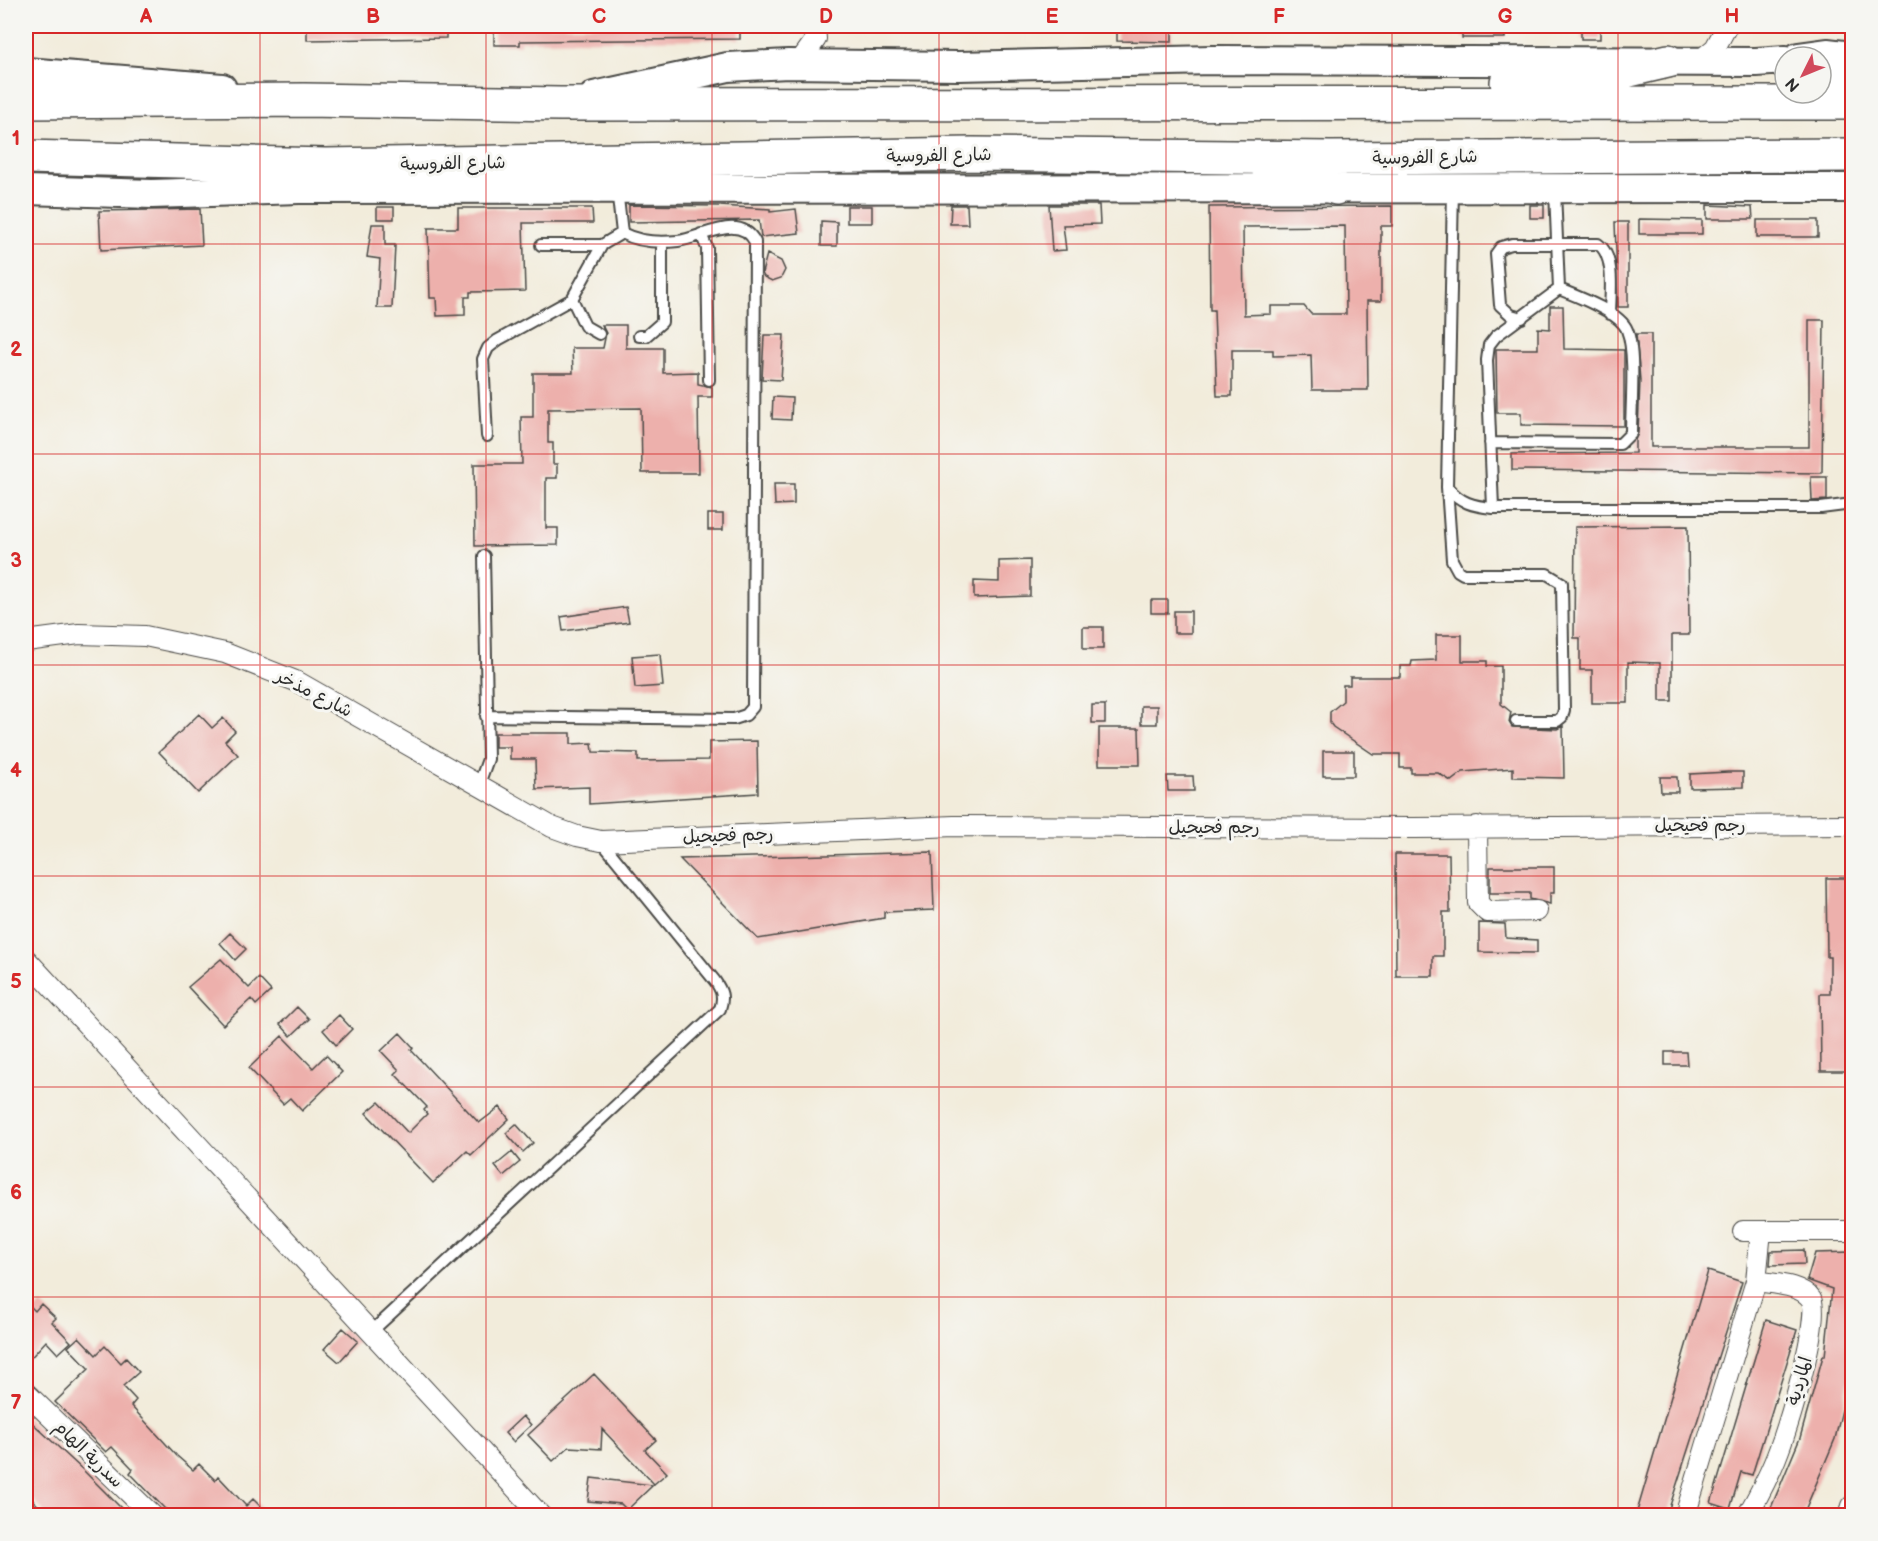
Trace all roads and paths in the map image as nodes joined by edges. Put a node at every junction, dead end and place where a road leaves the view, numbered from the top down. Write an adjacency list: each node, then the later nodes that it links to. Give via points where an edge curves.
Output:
1 (1727, 28): 5 (street, via 1715,48); 7 (street, via 1738,48)
2 (816, 32): 8 (street); 9 (street)
3 (1833, 54): 4 (main road)
4 (1852, 56)
5 (1683, 61): 7 (main road); 9 (main road, via 1212,60); 15 (highway, via 1600,77 1391,88)
6 (1773, 61): 7 (main road)
7 (1756, 62)
8 (798, 64): 9 (main road); 17 (main road, via 728,67)
9 (846, 65)
10 (26, 72): 13 (main road, via 220,88)
11 (1833, 76): 12 (highway)
12 (1852, 78)
13 (304, 100): 14 (highway); 17 (highway)
14 (26, 102)
15 (1335, 103): 16 (highway); 17 (highway)
16 (1852, 103)
17 (560, 104)
18 (972, 154): 21 (highway, شارع الفروسية); 22 (highway, شارع الفروسية); 25 (highway, via 1036,166 1265,171)
19 (1852, 155): 21 (highway, شارع الفروسية)
20 (26, 157): 22 (highway, شارع الفروسية)
21 (1654, 157): 23 (highway, via 1738,169)
22 (199, 164): 24 (highway, via 125,173)
23 (1852, 171)
24 (26, 177)
25 (1336, 188): 27 (main road, شارع الفروسية); 28 (main road, شارع الفروسية)
26 (1852, 188): 29 (main road, شارع الفروسية)
27 (617, 189): 30 (main road, شارع الفروسية, via 299,189 152,194); 31 (lane)
28 (1453, 189): 29 (main road, شارع الفروسية); 46 (lane)
29 (1555, 189): 34 (lane)
30 (26, 190)
31 (622, 233): 33 (lane, via 633,239); 35 (lane)
32 (701, 234): 33 (lane); 43 (lane, via 707,248); 51 (lane, via 740,228 751,234 755,242 753,707 746,715 734,719)
33 (662, 242): 42 (lane, via 662,322 646,336)
34 (1558, 243): 37 (lane); 39 (lane, via 1604,247 1609,256); 40 (lane, via 1512,244 1501,247 1496,254 1500,305 1511,315)
35 (602, 244): 36 (lane); 38 (lane)
36 (541, 245)
37 (1559, 289): 39 (lane); 40 (lane)
38 (572, 299): 41 (lane, via 585,326); 44 (lane, via 488,348 483,359)
39 (1610, 314): 45 (lane, via 1626,329 1630,358 1631,433 1627,440 1620,444)
40 (1522, 318): 45 (lane, via 1489,345)
41 (599, 334)
42 (639, 336)
43 (709, 380)
44 (487, 436)
45 (1490, 443): 48 (lane)
46 (1447, 487): 48 (lane, via 1458,500 1471,506); 52 (lane, via 1452,560 1458,571 1547,574 1562,583 1562,717 1557,721)
47 (1852, 504): 48 (lane, via 1821,508)
48 (1493, 508)
49 (484, 556): 51 (lane)
50 (26, 641): 53 (street, شارع مذخر, via 79,634 145,636 225,653 298,682)
51 (486, 716): 53 (lane, via 488,759)
52 (1516, 721)
53 (479, 784): 56 (street, شارع مذخر)
54 (1852, 825): 55 (street, رجم فحيحيل)
55 (1477, 826): 57 (street, رجم فحيحيل, via 954,826); 58 (street, via 1478,903 1486,912)
56 (577, 836): 57 (street, رجم فحيحيل)
57 (601, 841): 62 (lane, via 715,981 723,1000 720,1009)
58 (1537, 911)
59 (26, 959): 62 (street)
60 (1852, 1231): 61 (street, via 1752,1231)
61 (1756, 1281): 67 (street); 68 (street, الماردية, via 1803,1292 1815,1313 1779,1449)
62 (371, 1332): 66 (street)
63 (26, 1393): 65 (street, سدرية الهام)
64 (1852, 1506): 69 (street)
65 (153, 1515)
66 (541, 1515)
67 (1685, 1515)
68 (1747, 1515)
69 (1848, 1515)

